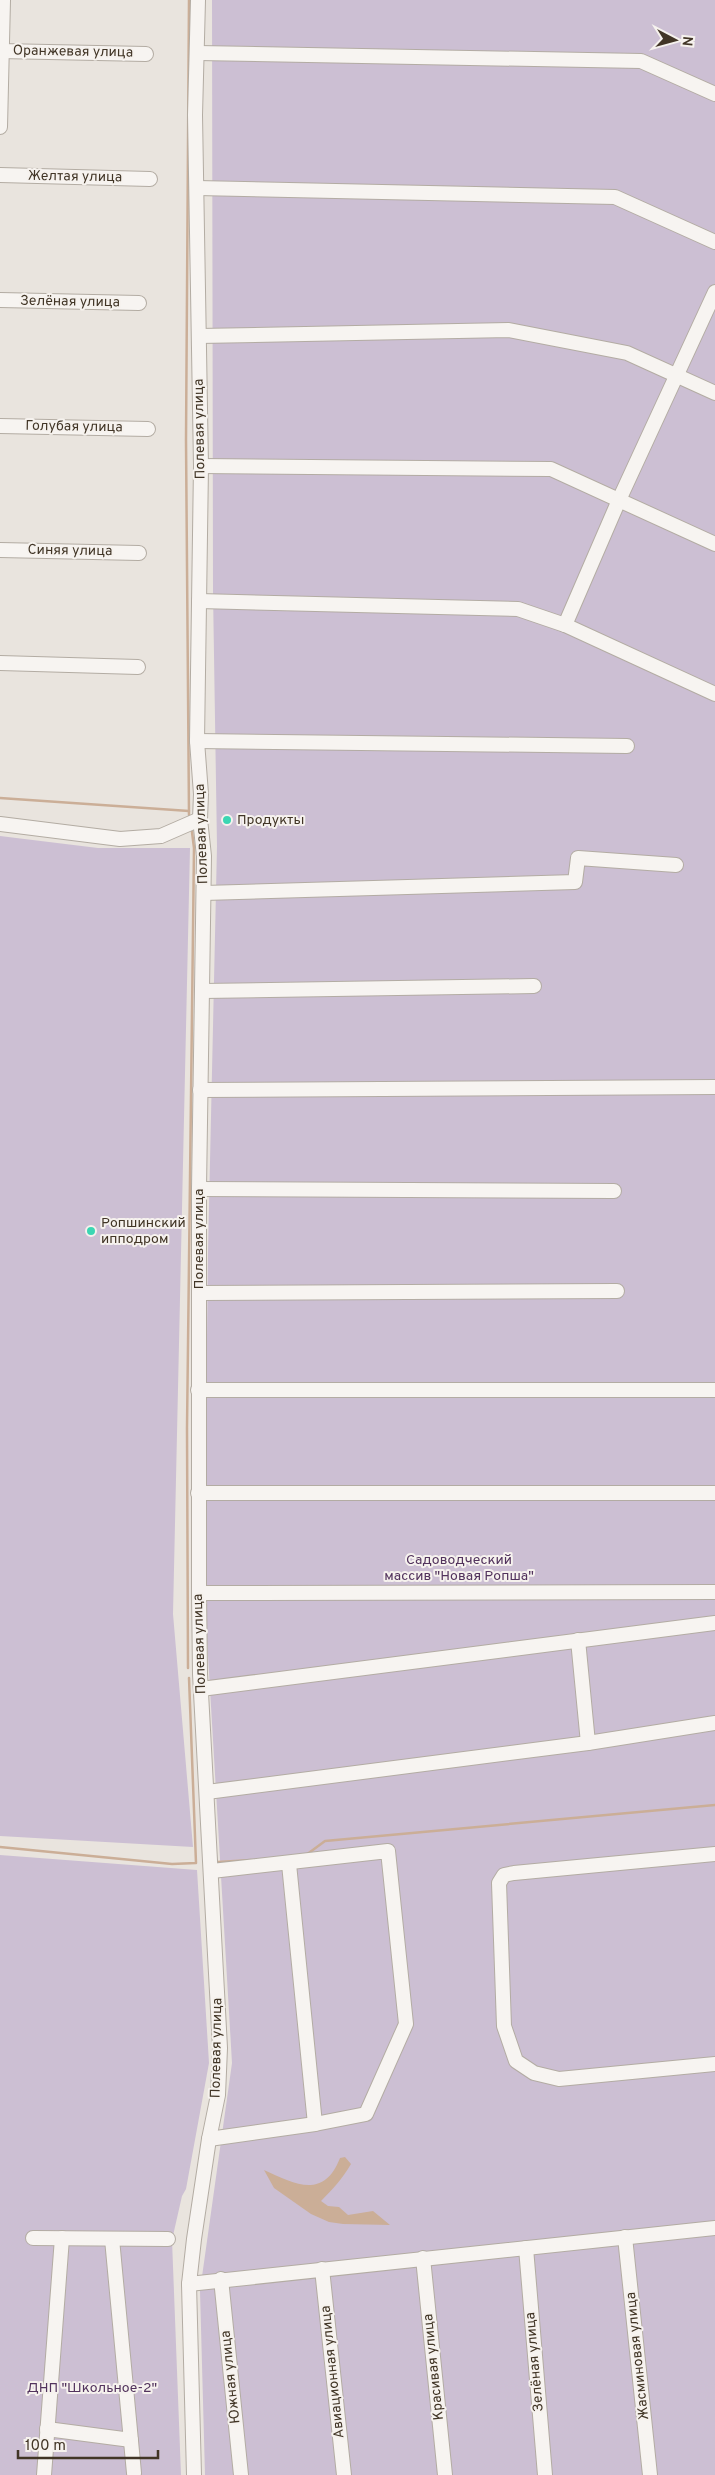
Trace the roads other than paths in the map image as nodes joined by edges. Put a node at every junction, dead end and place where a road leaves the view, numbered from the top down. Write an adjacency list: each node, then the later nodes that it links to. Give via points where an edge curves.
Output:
1 (3, 0): 3 (street)
2 (198, 0): 4 (street, Полевая улица)
3 (1, 51): 5 (street, Оранжевая улица); 7 (street)
4 (198, 53): 6 (street, via 641,61); 10 (street, Полевая улица, via 195,115)
5 (146, 54)
6 (715, 94)
7 (0, 127)
8 (0, 175): 9 (street, Желтая улица)
9 (150, 179)
10 (197, 188): 11 (street, via 614,197); 15 (street, Полевая улица)
11 (715, 242)
12 (715, 292): 16 (street)
13 (0, 300): 14 (street, Зелёная улица)
14 (139, 304)
15 (199, 336): 16 (street, via 509,330 627,352); 20 (street, Полевая улица)
16 (678, 376): 17 (street); 21 (street)
17 (715, 394)
18 (0, 426): 19 (street, Голубая улица)
19 (148, 429)
20 (201, 466): 21 (street, via 551,469); 25 (street, Полевая улица)
21 (619, 500): 22 (street); 26 (street)
22 (715, 544)
23 (0, 550): 24 (street, Синяя улица)
24 (139, 553)
25 (199, 602): 26 (street, via 488,607 518,609); 30 (street, Полевая улица)
26 (565, 625): 29 (street)
27 (0, 663): 28 (street)
28 (138, 666)
29 (715, 694)
30 (197, 741): 31 (street); 32 (street, Полевая улица)
31 (627, 746)
32 (200, 819): 33 (street, via 161,836 120,840); 35 (street, Полевая улица)
33 (0, 824)
34 (676, 865): 35 (street, via 578,858 574,882)
35 (204, 893): 37 (street, Полевая улица)
36 (534, 986): 37 (street)
37 (203, 991): 39 (street, Полевая улица)
38 (715, 1087): 39 (street)
39 (200, 1090): 40 (street, Полевая улица)
40 (199, 1189): 41 (street); 43 (street, Полевая улица)
41 (614, 1191)
42 (617, 1291): 43 (street)
43 (199, 1292): 44 (street, Полевая улица)
44 (198, 1390): 45 (street); 46 (street, Полевая улица)
45 (715, 1390)
46 (198, 1493): 47 (street); 49 (street, Полевая улица)
47 (715, 1493)
48 (715, 1592): 49 (street)
49 (199, 1593): 52 (street, Полевая улица)
50 (715, 1623): 51 (street)
51 (578, 1640): 52 (street); 54 (street)
52 (201, 1689): 55 (street, Полевая улица)
53 (715, 1723): 54 (street)
54 (588, 1743): 55 (street)
55 (207, 1792): 58 (street, Полевая улица)
56 (715, 1854): 59 (street, via 514,1873 504,1875 499,1883 504,2026 516,2061 534,2073 559,2079)
57 (289, 1864): 58 (street); 60 (street); 60 (street, via 388,1851 406,2024 366,2114)
58 (212, 1872): 61 (street, Полевая улица, via 220,2048 218,2095)
59 (715, 2064)
60 (315, 2124): 61 (street)
61 (209, 2139): 72 (street, Полевая улица)
62 (715, 2228): 63 (street)
63 (625, 2237): 68 (street); 82 (street, Жасминовая улица)
64 (33, 2238): 65 (street)
65 (62, 2238): 66 (street); 73 (street)
66 (112, 2239): 67 (street); 74 (street)
67 (168, 2240)
68 (526, 2248): 69 (street); 81 (street, Зелёная улица)
69 (423, 2258): 70 (street); 80 (street, Красивая улица)
70 (322, 2269): 71 (street); 79 (street, Авиационная улица)
71 (221, 2279): 72 (street); 78 (street, Южная улица)
72 (189, 2284): 77 (street, Полевая улица)
73 (47, 2429): 74 (street); 76 (street)
74 (130, 2440): 75 (street)
75 (134, 2473)
76 (44, 2475)
77 (194, 2475)
78 (241, 2475)
79 (344, 2475)
80 (445, 2475)
81 (545, 2475)
82 (650, 2475)

